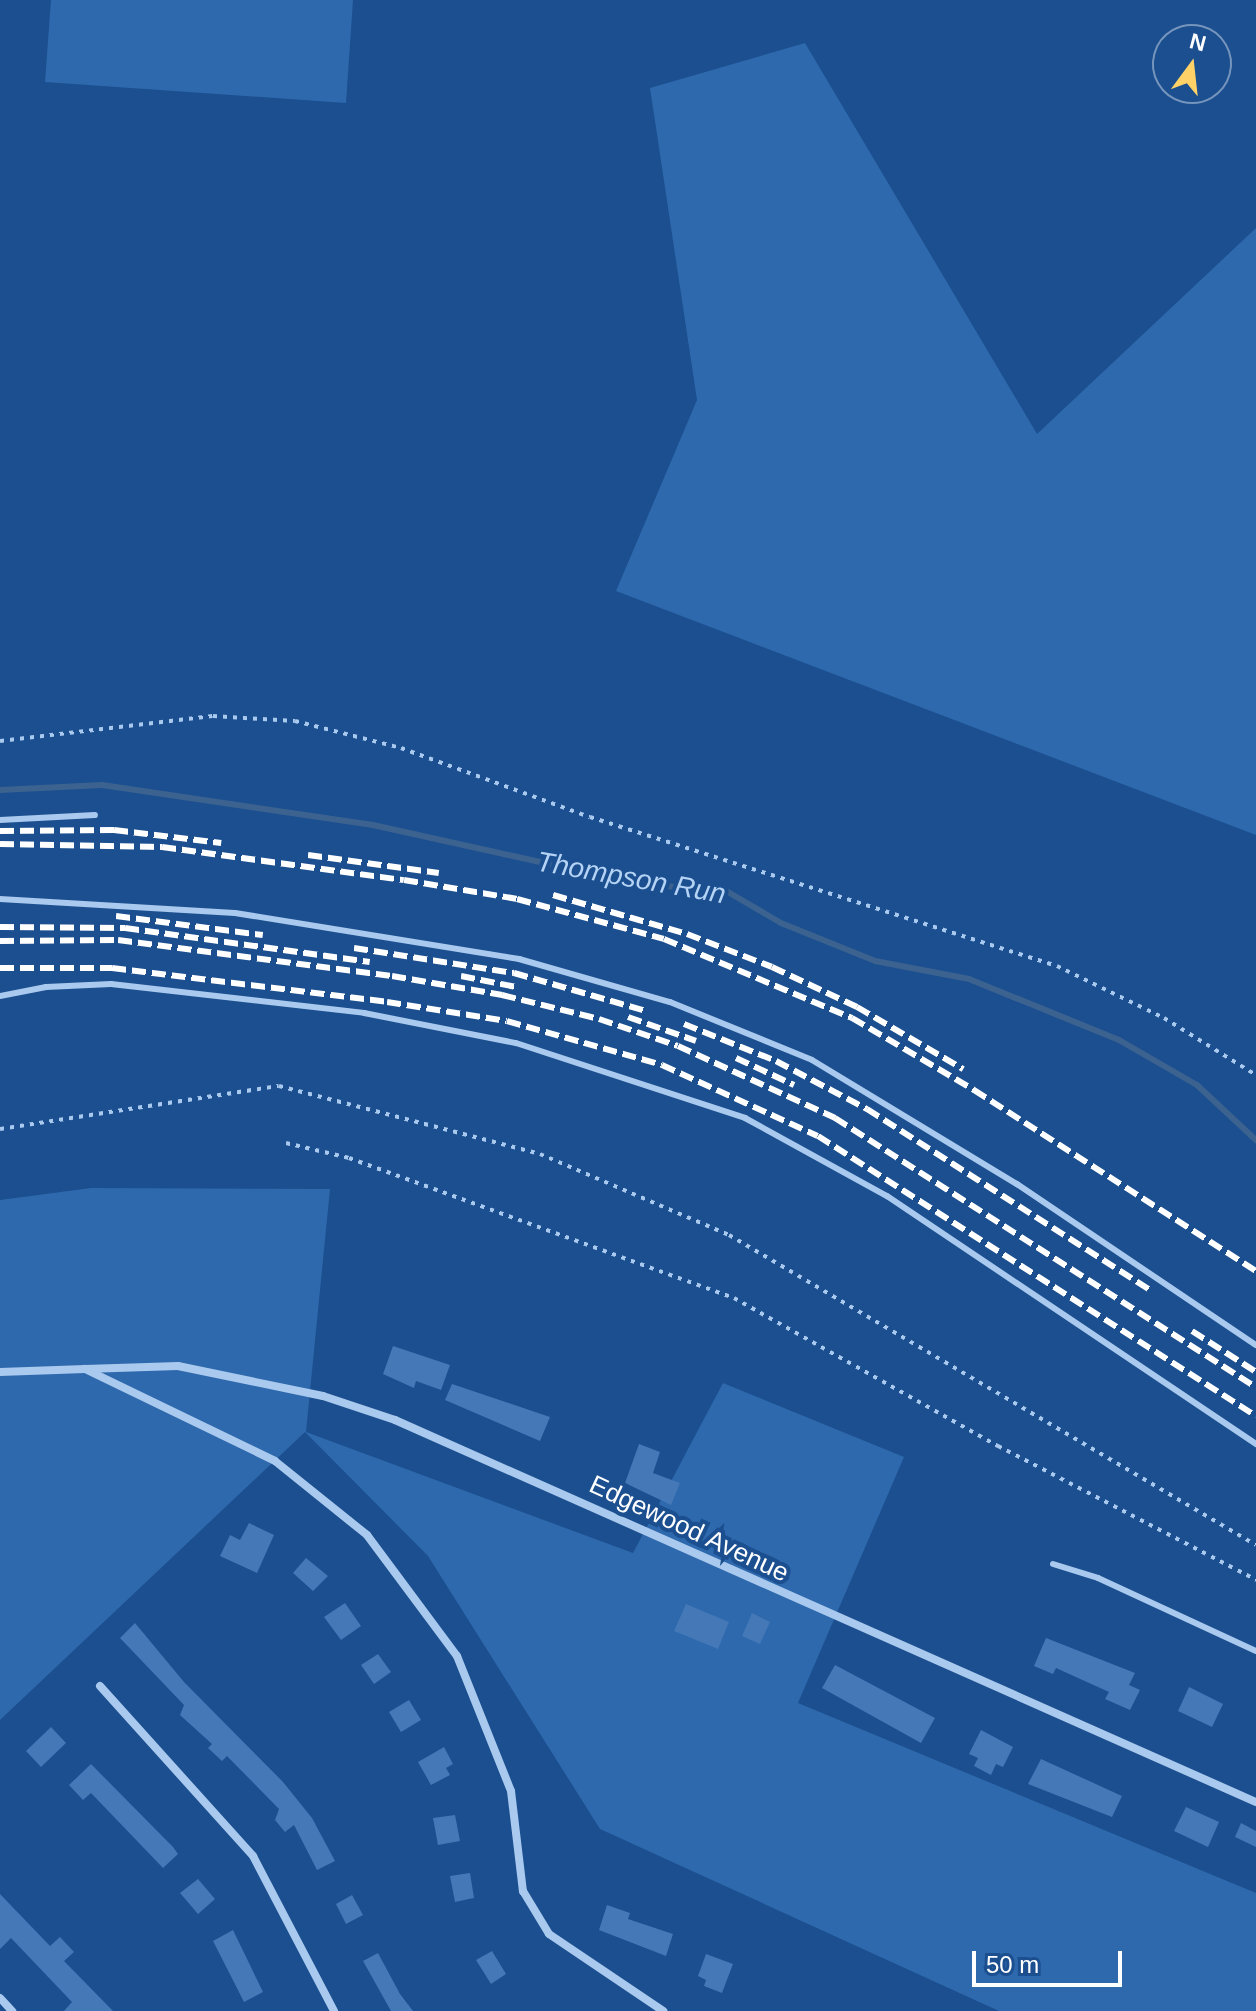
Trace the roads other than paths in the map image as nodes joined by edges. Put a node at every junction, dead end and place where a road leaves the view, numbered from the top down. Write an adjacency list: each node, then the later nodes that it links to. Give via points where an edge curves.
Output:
1 (95, 815): 2 (lane)
2 (0, 820)
3 (0, 899): 5 (lane, via 251,916 519,959 670,1002 812,1060 1017,1184)
4 (0, 996): 8 (lane, via 46,987 111,984 364,1013 516,1043 745,1118 887,1196)
5 (1256, 1345)
6 (85, 1369): 7 (street, Edgewood Avenue); 12 (street, Edgewood Avenue, via 178,1366 323,1396 395,1420); 16 (street, via 275,1461 367,1535 457,1656 511,1791 523,1891 549,1934)
7 (0, 1372)
8 (1256, 1444)
9 (1053, 1564): 10 (lane, via 1098,1578)
10 (1256, 1651)
11 (100, 1686): 15 (street, via 253,1856)
12 (1256, 1802)
13 (0, 1998): 14 (street)
14 (12, 2011)
15 (334, 2011)
16 (663, 2011)

